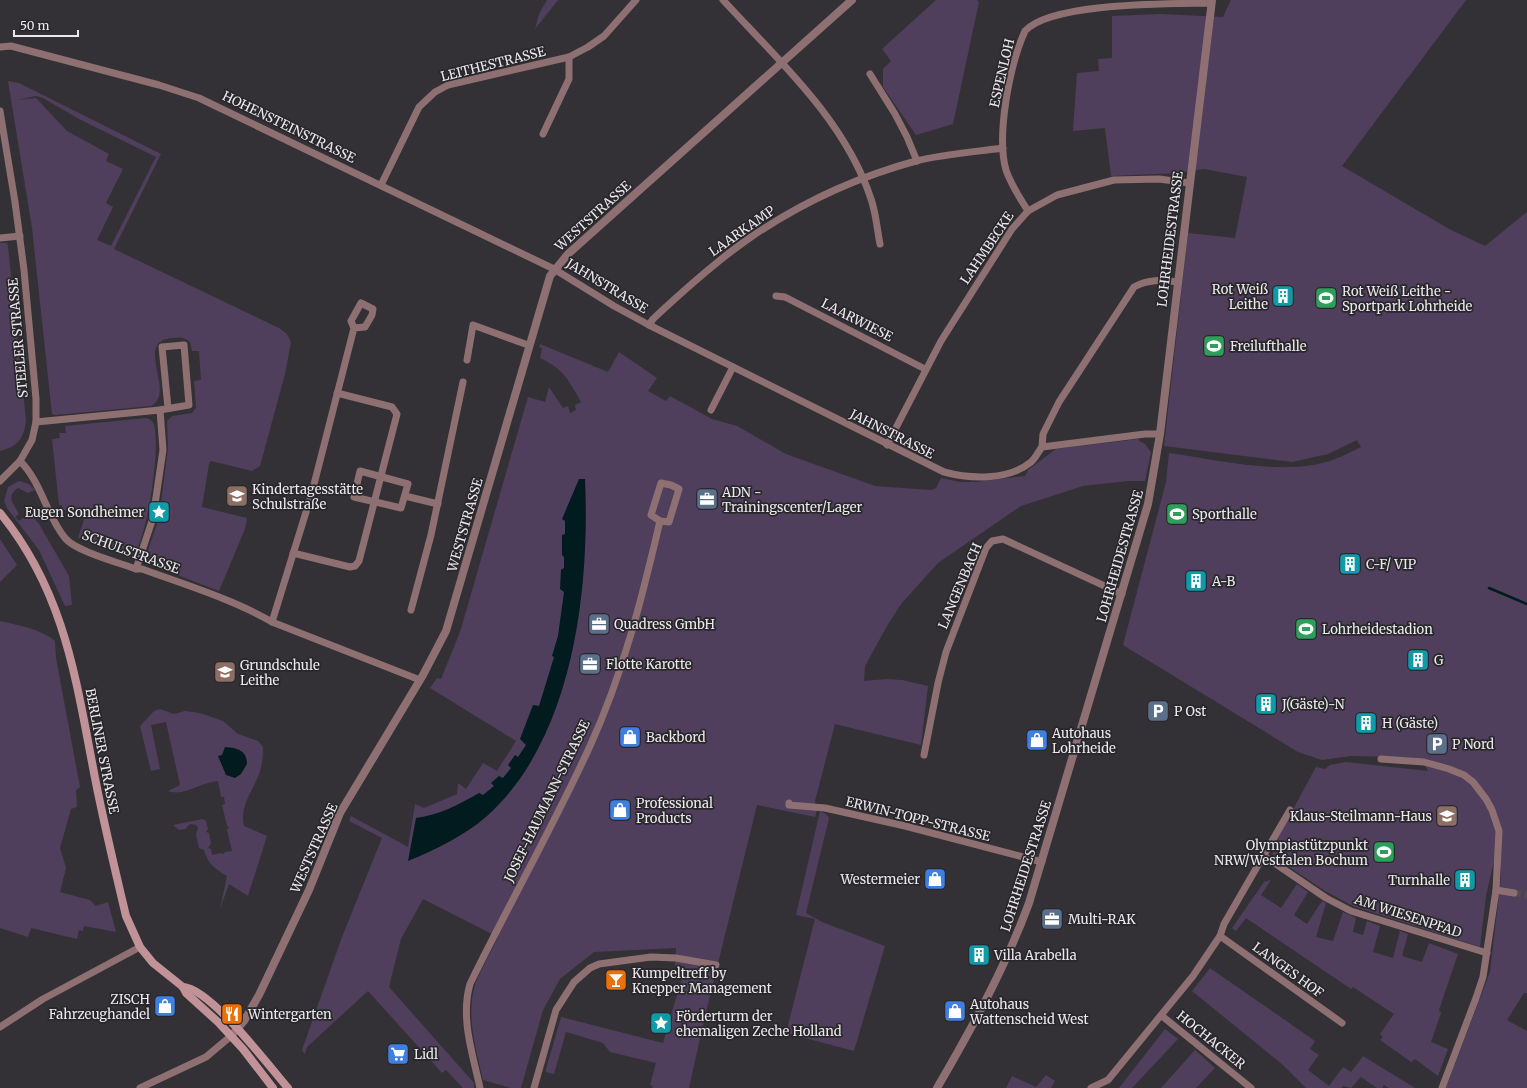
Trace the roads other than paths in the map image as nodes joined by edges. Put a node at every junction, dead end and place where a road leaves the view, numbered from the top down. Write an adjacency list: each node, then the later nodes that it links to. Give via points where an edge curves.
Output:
1 (636, 0): 6 (street, LEITHESTRASSE, via 604,36)
2 (723, 0): 7 (street)
3 (852, 0): 7 (street, WESTSTRASSE)
4 (1211, 2): 11 (street, ESPENLOH, via 1148,4 1084,11 1041,19 1029,26 1022,37 1010,83 1003,127); 14 (street, LOHRHEIDESTRASSE)
5 (0, 47): 15 (street, HOHENSTEINSTRASSE, via 11,46 188,93)
6 (570, 57): 10 (street, via 568,79); 15 (street, LEITHESTRASSE, via 448,85 435,92 419,107)
7 (781, 64): 13 (street, via 833,124); 20 (street, WESTSTRASSE)
8 (870, 74): 12 (street, via 898,120)
9 (0, 111): 17 (street, STEELER STRASSE)
10 (543, 134)
11 (1003, 148): 12 (street, LAARKAMP); 16 (street, ESPENLOH, via 1011,183)
12 (916, 161): 13 (street, LAARKAMP)
13 (863, 178): 19 (street, via 874,208); 23 (street, LAARKAMP, via 818,197 749,238 687,288)
14 (1189, 183): 16 (street, LAHMBECKE, via 1160,179 1114,180 1057,195); 21 (street, LOHRHEIDESTRASSE)
15 (381, 185): 20 (street, HOHENSTEINSTRASSE)
16 (1028, 211): 28 (street, LAHMBECKE, via 1012,229)
17 (20, 236): 18 (street); 34 (street, STEELER STRASSE)
18 (0, 238)
19 (880, 244)
20 (554, 269): 23 (street, JAHNSTRASSE); 25 (street, WESTSTRASSE, via 547,283)
21 (1177, 282): 35 (street, LOHRHEIDESTRASSE); 37 (street, JAHNSTRASSE, via 1156,279 1134,287 1059,402 1043,434)
22 (776, 296): 28 (street, LAARWIESE, via 785,298)
23 (649, 325): 27 (street, JAHNSTRASSE)
24 (354, 328): 30 (street)
25 (528, 346): 26 (street, via 473,325); 51 (street, WESTSTRASSE, via 446,631)
26 (467, 360)
27 (733, 366): 33 (street); 36 (street, JAHNSTRASSE)
28 (925, 369): 36 (street, LAHMBECKE)
29 (464, 382): 43 (street)
30 (337, 393): 39 (street, via 392,407 396,411); 46 (street)
31 (168, 408): 31 (street, via 189,405 184,345 162,347); 32 (street)
32 (160, 410): 34 (street); 47 (street, via 163,450 153,518)
33 (711, 410)
34 (36, 422): 38 (street, STEELER STRASSE, via 32,440)
35 (1160, 434): 37 (street); 48 (street, LOHRHEIDESTRASSE, via 1148,504)
36 (887, 445): 37 (street, JAHNSTRASSE, via 944,472 992,477 1031,462)
37 (1042, 447)
38 (20, 461): 40 (street, STEELER STRASSE); 47 (street, SCHULSTRASSE, via 35,478 66,540 88,552)
39 (381, 476): 41 (street, via 408,484); 42 (street); 42 (street, via 360,471 354,497)
40 (0, 481)
41 (404, 496): 42 (street, via 401,508); 43 (street)
42 (375, 502): 46 (street, via 360,561 355,566 350,567)
43 (438, 504): 49 (street)
44 (0, 513): 61 (main road, BERLINER STRASSE, via 44,582 65,634 117,881 126,916)
45 (660, 521): 45 (street, via 669,522 679,489 661,483 651,515); 73 (street, JOSEF-HAUMANN-STRASSE, via 638,613 590,746 470,984 467,1020)
46 (293, 553): 50 (street)
47 (136, 569): 50 (street, SCHULSTRASSE, via 177,582 259,614)
48 (1122, 594): 52 (street, LANGENBACH, via 1003,539 992,541 986,548 946,652); 57 (street, LOHRHEIDESTRASSE)
49 (412, 610)
50 (272, 622): 51 (street, SCHULSTRASSE)
51 (420, 680): 68 (street, WESTSTRASSE, via 340,813 309,890 256,1000)
52 (924, 755)
53 (1382, 759): 58 (street, via 1424,762 1449,768 1473,782 1492,810 1499,831)
54 (789, 803): 57 (street, ERWIN-TOPP-STRASSE, via 825,808 905,826)
55 (1290, 810): 56 (street)
56 (1264, 856): 60 (street, via 1224,924); 62 (street, AM WIESENPFAD, via 1326,898 1351,911)
57 (1042, 862): 75 (street, LOHRHEIDESTRASSE, via 1030,903 1005,963 979,1016)
58 (1496, 890): 59 (street); 62 (street)
59 (1514, 893)
60 (1220, 936): 65 (street); 66 (street, LANGES HOF)
61 (140, 947): 64 (main road, BERLINER STRASSE, via 153,963); 67 (street, via 43,999)
62 (1487, 953): 78 (street, via 1476,998)
63 (716, 965): 74 (street, via 676,958 651,957 620,960 590,968 576,980 556,1010)
64 (183, 987): 68 (main road, BERLINER STRASSE, via 191,987); 69 (main road, BERLINER STRASSE, via 186,993)
65 (1162, 1016): 76 (street, HOCHACKER, via 1108,1080); 77 (street, HOCHACKER)
66 (1342, 1023)
67 (0, 1027)
68 (238, 1029): 69 (street, WESTSTRASSE); 72 (main road, BERLINER STRASSE)
69 (231, 1036): 70 (street, WESTSTRASSE, via 206,1058); 71 (main road, BERLINER STRASSE)
70 (140, 1088)
71 (273, 1088)
72 (288, 1088)
73 (480, 1088)
74 (534, 1088)
75 (937, 1088)
76 (1091, 1088)
77 (1251, 1088)
78 (1442, 1088)

